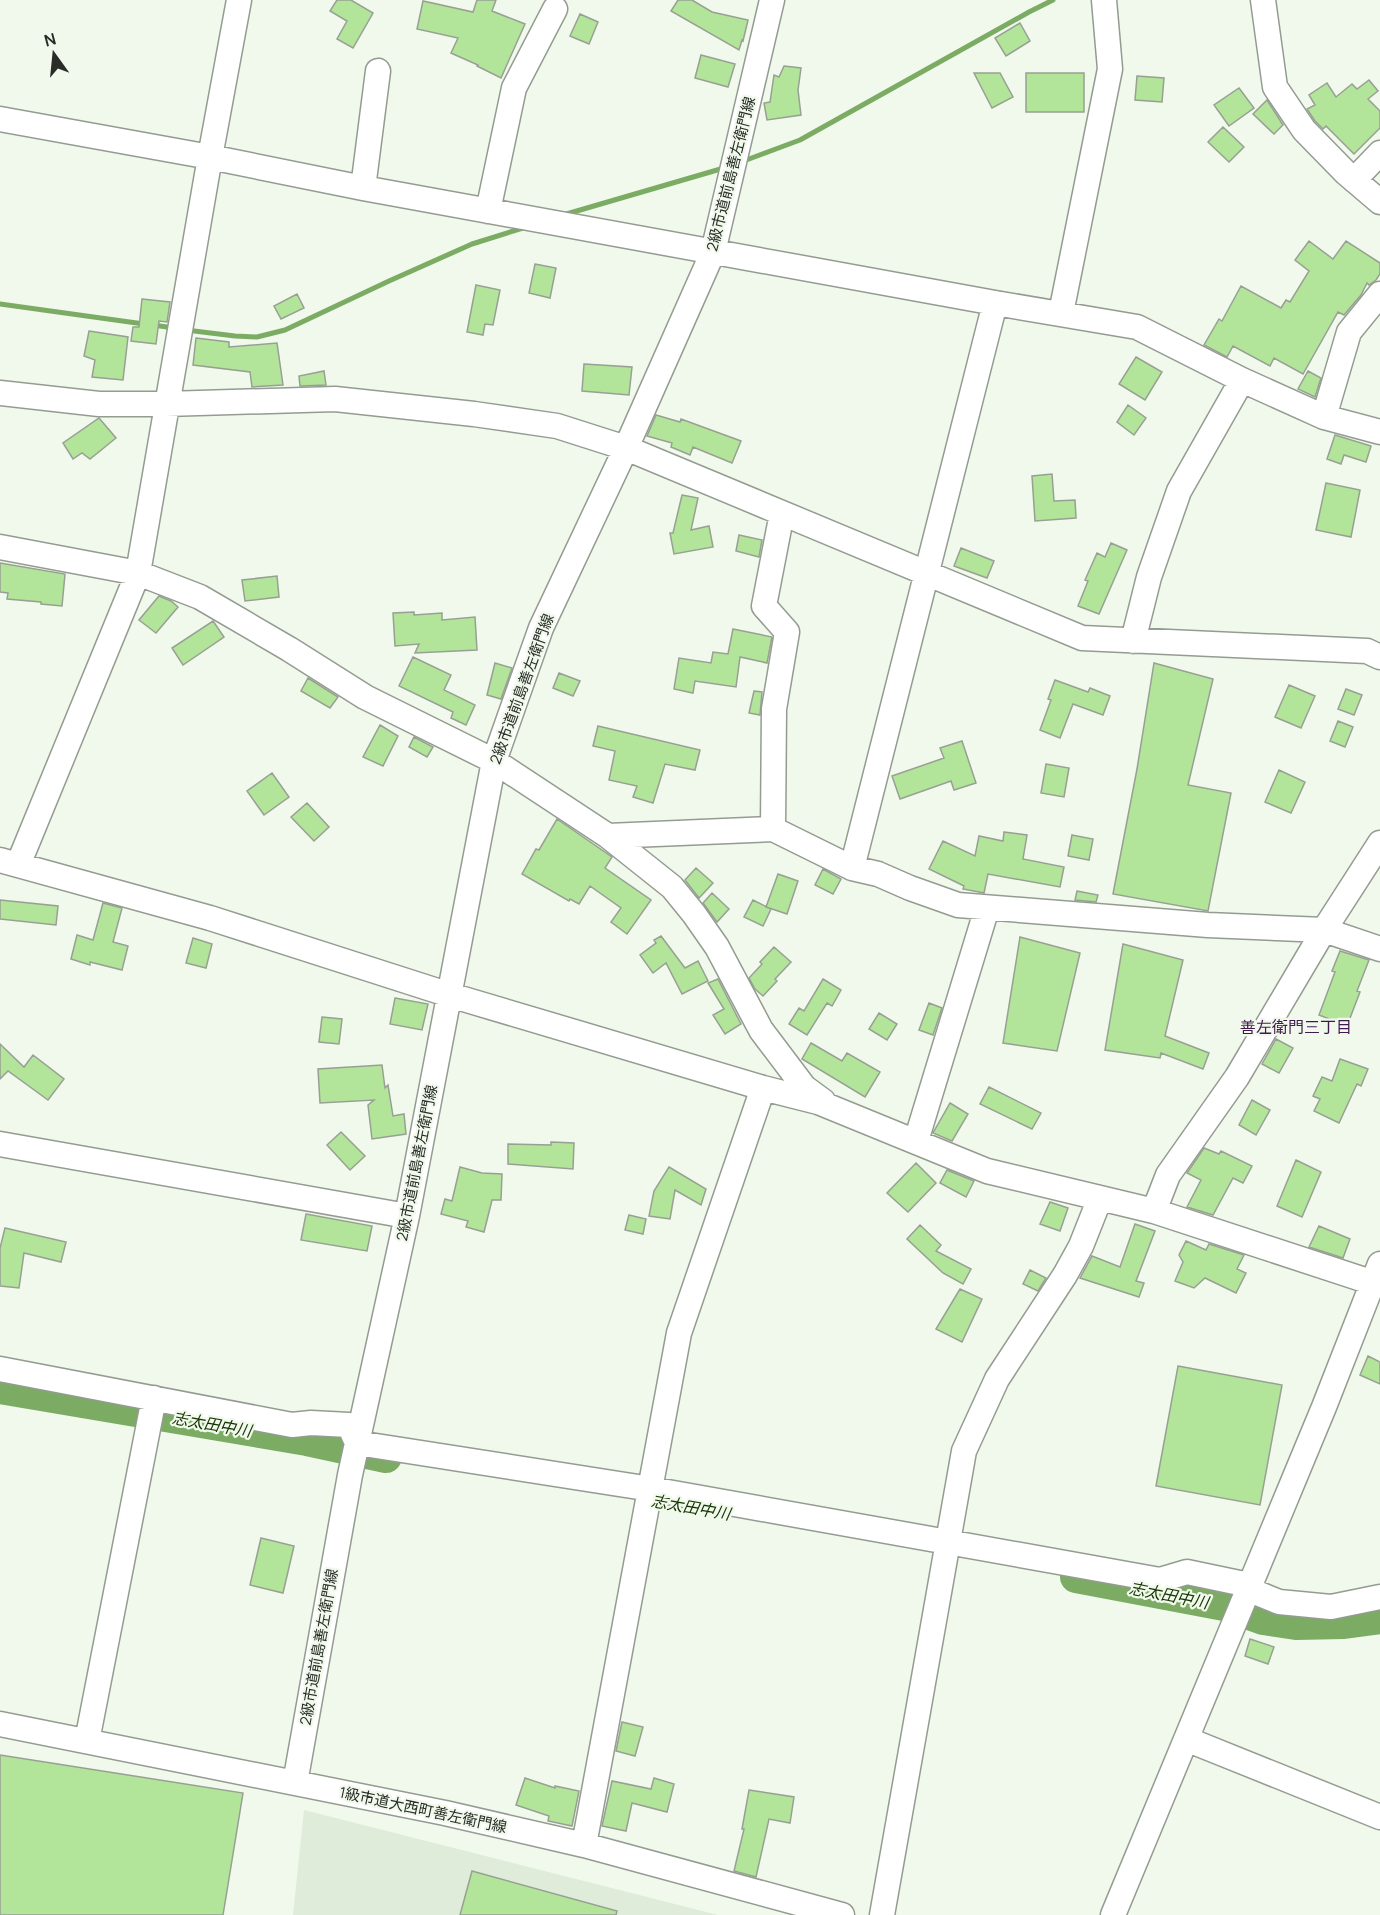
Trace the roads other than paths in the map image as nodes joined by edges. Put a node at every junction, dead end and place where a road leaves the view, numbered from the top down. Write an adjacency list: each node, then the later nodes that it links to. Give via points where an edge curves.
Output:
1 (239, 0): 9 (street)
2 (772, 0): 14 (street, 2級市道前島善左衛門線)
3 (1104, 0): 17 (street, via 1110,69)
4 (1263, 0): 10 (street, via 1275,87 1304,130)
5 (555, 9): 13 (street, via 514,88)
6 (378, 71): 11 (street)
7 (0, 119): 9 (street)
8 (1380, 153): 10 (street)
9 (210, 157): 11 (street); 20 (street)
10 (1354, 180): 12 (street)
11 (363, 188): 13 (street)
12 (1380, 202)
13 (488, 211): 14 (street)
14 (713, 252): 16 (street); 23 (street, 2級市道前島善左衛門線)
15 (1380, 294): 21 (street, via 1349,332)
16 (995, 303): 17 (street); 27 (street)
17 (1061, 313): 18 (street, via 1137,327)
18 (1242, 380): 21 (street); 28 (street, via 1179,491 1149,577)
19 (0, 393): 20 (street, via 99,404)
20 (166, 404): 23 (street, via 335,399 557,426); 26 (street)
21 (1324, 417): 22 (street)
22 (1380, 432)
23 (626, 448): 24 (street); 30 (street, 2級市道前島善左衛門線, via 541,628)
24 (783, 513): 27 (street); 31 (street, via 764,606 787,632 774,709)
25 (0, 547): 26 (street)
26 (138, 573): 30 (street, via 200,597 365,697); 34 (street)
27 (926, 573): 28 (street, via 1082,638); 35 (street)
28 (1133, 641): 29 (street, via 1367,651)
29 (1380, 657)
30 (494, 761): 32 (street); 39 (street, 2級市道前島善左衛門線)
31 (773, 829): 32 (street); 35 (street)
32 (608, 836): 41 (street, via 672,886 717,947 761,1030 804,1087)
33 (1380, 843): 37 (street)
34 (9, 863): 39 (street, via 210,918)
35 (852, 868): 36 (street, via 958,905)
36 (987, 908): 37 (street, via 1208,926); 42 (street)
37 (1324, 930): 38 (street); 45 (street, via 1237,1077 1168,1175)
38 (1380, 949)
39 (450, 995): 40 (street); 46 (street, 2級市道前島善左衛門線)
40 (763, 1088): 41 (street); 51 (street, via 679,1333)
41 (832, 1108): 42 (street)
42 (916, 1141): 44 (street, via 987,1171)
43 (0, 1144): 46 (street)
44 (1100, 1198): 45 (street); 52 (street, via 1082,1246 997,1379 964,1451)
45 (1154, 1211): 47 (street)
46 (407, 1216): 50 (street, 2級市道前島善左衛門線)
47 (1378, 1277): 53 (street)
48 (0, 1369): 49 (street)
49 (154, 1398): 50 (street, via 292,1425 349,1425); 57 (street)
50 (357, 1443): 51 (street); 58 (street, 2級市道前島善左衛門線)
51 (651, 1490): 52 (street); 60 (street)
52 (947, 1542): 53 (street, via 1160,1580 1187,1572); 62 (street)
53 (1247, 1591): 54 (street, via 1279,1602 1331,1607); 56 (street)
54 (1380, 1597)
55 (0, 1724): 57 (street, 1級市道大西町善左衛門線)
56 (1186, 1739): 59 (street); 63 (street)
57 (87, 1741): 58 (street, 1級市道大西町善左衛門線)
58 (295, 1783): 60 (street, 1級市道大西町善左衛門線)
59 (1380, 1817)
60 (584, 1845): 61 (street, 1級市道大西町善左衛門線)
61 (842, 1915)
62 (882, 1915)
63 (1113, 1915)

